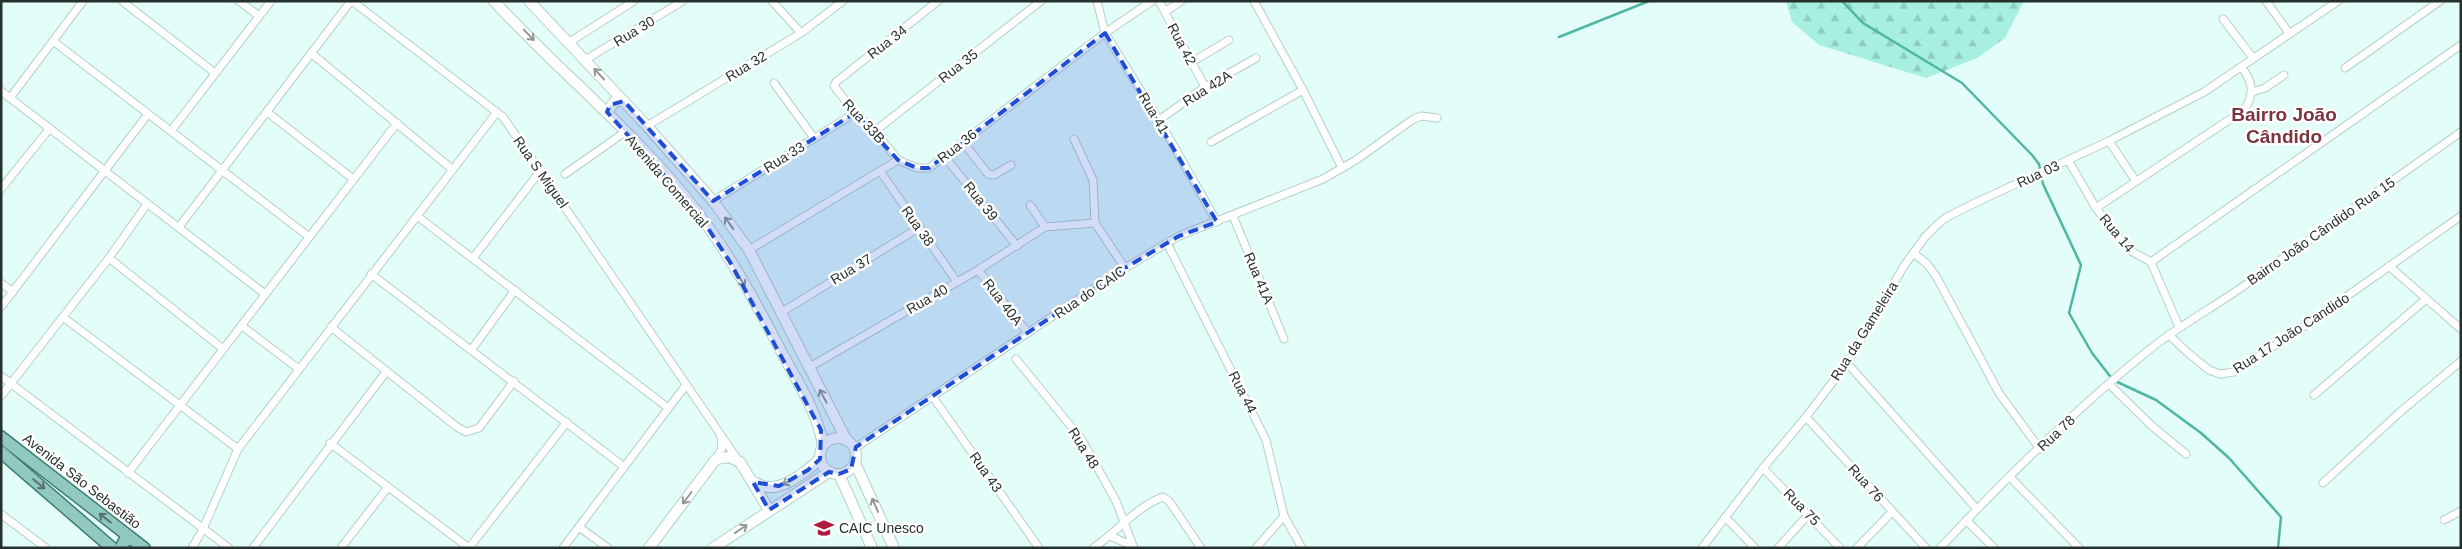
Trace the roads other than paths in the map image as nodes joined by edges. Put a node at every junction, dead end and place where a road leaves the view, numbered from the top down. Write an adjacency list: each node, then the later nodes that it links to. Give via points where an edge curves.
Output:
1 (83, 1): 29 (street)
2 (122, 1): 39 (street)
3 (239, 1): 23 (street)
4 (271, 1): 23 (street)
5 (352, 1): 32 (street); 50 (street, Rua S Miguel)
6 (494, 1): 51 (street, Avenida Comercial, one-way to 51)
7 (529, 1): 30 (street, Avenida Comercial)
8 (634, 1): 30 (street)
9 (682, 1): 35 (street, Rua 30)
10 (772, 1): 25 (street)
11 (842, 1): 25 (street, Rua 32)
12 (938, 1): 41 (street, Rua 34)
13 (1041, 1): 60 (street, Rua 35)
14 (1097, 1): 26 (street, Rua 41)
15 (1152, 1): 26 (street, Rua 36)
16 (1158, 1): 22 (street, Rua 42)
17 (1181, 1): 22 (street)
18 (1254, 1): 44 (street)
19 (2266, 1): 27 (street)
20 (2338, 1): 27 (street, Rua 03)
21 (2440, 1): 38 (street)
22 (1165, 12): 36 (street, Rua 42)
23 (259, 16): 39 (street)
24 (2223, 19): 34 (street)
25 (801, 33): 57 (street, Rua 32)
26 (1105, 33): 55 (street, Rua 41); 66 (street, Rua 36)
27 (2289, 33): 34 (street, Rua 03)
28 (1230, 40): 36 (street)
29 (53, 41): 47 (street); 53 (street)
30 (568, 43): 35 (street, Avenida Comercial)
31 (2461, 44): 104 (street)
32 (311, 53): 49 (street); 56 (street)
33 (1256, 58): 43 (street, Rua 42A)
34 (2253, 58): 37 (street, Rua 03)
35 (586, 60): 48 (street, Avenida Comercial, one-way to 35)
36 (1192, 62): 43 (street, Rua 42)
37 (2241, 67): 46 (street, via 2251,80); 65 (street, Rua 03, via 2204,92)
38 (2345, 68)
39 (215, 73): 59 (street)
40 (2284, 75): 46 (street, via 2265,88)
41 (836, 82): 52 (street, Rua 33B, via 836,90)
42 (774, 83): 63 (street)
43 (1205, 87): 55 (street, Rua 42A)
44 (1303, 90): 67 (street); 74 (street)
45 (1, 91): 47 (street)
46 (2252, 92): 82 (street, via 2244,110 2232,120)
47 (10, 98): 58 (street)
48 (624, 101): 51 (street, via 615,101); 57 (street, Avenida Comercial)
49 (266, 112): 76 (street); 81 (street)
50 (497, 112): 75 (street); 77 (street, Rua S Miguel)
51 (607, 112): 61 (street, Avenida Comercial)
52 (855, 113): 60 (street, Rua 33B); 63 (street, Rua 33)
53 (148, 114): 59 (street); 79 (street)
54 (1436, 118): 74 (street, via 1421,116 1412,120)
55 (1159, 120): 92 (street, Rua 41)
56 (397, 123): 75 (street); 81 (street)
57 (647, 126): 68 (street, Avenida Comercial)
58 (50, 128): 79 (street); 83 (street)
59 (171, 131): 76 (street)
60 (875, 131): 71 (street, Rua 33B)
61 (625, 132): 70 (street, Avenida Comercial); 80 (street)
62 (2461, 132): 120 (street, Bairro João Cândido Rua 15, via 2240,289)
63 (814, 138): 85 (street, Rua 33)
64 (1074, 139): 93 (street, via 1093,180)
65 (2110, 141): 72 (street, Rua 03); 82 (street)
66 (963, 142): 69 (street, Rua 36); 73 (street, via 988,174 994,175)
67 (1211, 142)
68 (665, 147): 70 (street, via 662,155); 85 (street, Avenida Comercial)
69 (944, 156): 71 (street, Rua 36, via 923,169); 99 (street, Rua 39)
70 (652, 160): 130 (street, Avenida Comercial, one-way to 130, via 698,213 735,270)
71 (898, 160): 78 (street)
72 (2068, 160): 84 (street, Rua 03); 88 (street, Rua 14)
73 (1011, 165)
74 (1342, 168): 90 (street, Rua do CAIC)
75 (452, 169): 89 (street)
76 (222, 170): 94 (street); 97 (street)
77 (541, 170): 103 (street); 139 (street, Rua S Miguel)
78 (880, 171): 95 (street, Rua 38); 100 (street)
79 (106, 172): 86 (street); 112 (street)
80 (565, 174)
81 (352, 178): 97 (street)
82 (2135, 180): 88 (street)
83 (2, 187)
84 (2009, 187): 101 (street, Rua da Gameleira, via 1947,217 1925,237)
85 (713, 201): 100 (street, Avenida Comercial, one-way to 85)
86 (147, 204): 94 (street); 102 (street)
87 (1030, 205): 96 (street)
88 (2096, 208): 104 (street, Rua 14, via 2131,251)
89 (417, 216): 103 (street); 108 (street)
90 (1233, 216): 92 (street, Rua do CAIC); 124 (street, Rua 41A)
91 (2461, 216): 105 (street, Rua 17 João Candido)
92 (1217, 222): 98 (street, Rua do CAIC)
93 (1095, 223): 96 (street, Rua 40); 106 (street)
94 (179, 227): 113 (street)
95 (920, 227): 109 (street, Rua 38); 116 (street, Rua 37)
96 (1045, 227): 99 (street, Rua 40)
97 (308, 236): 113 (street)
98 (1167, 243): 106 (street, Rua do CAIC); 175 (street, Rua 44, via 1266,440)
99 (1017, 246): 107 (street, Rua 40)
100 (749, 250): 116 (street, Avenida Comercial)
101 (1914, 253): 131 (street, Rua da Gameleira); 154 (street, via 1936,276 1999,394)
102 (109, 258): 117 (street); 125 (street)
103 (472, 258): 111 (street)
104 (2151, 262): 120 (street)
105 (2389, 266): 114 (street); 123 (street, Rua 17 João Candido, via 2234,372 2220,374 2209,370)
106 (1125, 268): 122 (street, Rua do CAIC)
107 (978, 270): 109 (street, Rua 40); 122 (street, Rua 40A)
108 (371, 274): 119 (street); 126 (street)
109 (957, 282): 132 (street, Rua 40)
110 (1, 283): 112 (street)
111 (515, 290): 126 (street); 144 (street)
112 (13, 292): 115 (street)
113 (265, 294): 118 (street)
114 (2425, 300): 121 (street); 140 (street)
115 (1, 307)
116 (782, 312): 127 (street, Avenida Comercial)
117 (63, 317): 137 (street); 143 (street)
118 (242, 326): 125 (street); 133 (street)
119 (331, 327): 133 (street); 134 (street)
120 (2180, 327): 123 (street, Rua 78)
121 (2461, 329)
122 (1028, 333): 142 (street, Rua do CAIC)
123 (2169, 335): 138 (street, Rua 78)
124 (1284, 339)
125 (223, 349): 143 (street)
126 (472, 349): 136 (street)
127 (801, 354): 130 (street, via 790,350); 132 (street, Avenida Comercial)
128 (1016, 359): 179 (street, Rua 48, via 1082,440)
129 (2461, 361): 167 (street)
130 (787, 362): 151 (street, Avenida Comercial, via 806,396)
131 (1847, 363): 145 (street, Rua da Gameleira); 169 (street)
132 (808, 368): 149 (street, Avenida Comercial, one-way to 132)
133 (299, 369): 153 (street)
134 (386, 372): 136 (street, via 466,432 479,428); 150 (street)
135 (1, 376): 137 (street)
136 (514, 381): 146 (street)
137 (12, 384): 141 (street); 163 (street)
138 (2109, 384): 154 (street, Rua 78); 156 (street)
139 (686, 385): 144 (street); 147 (street, Rua S Miguel)
140 (2314, 395)
141 (1, 396)
142 (933, 397): 152 (street, Rua do CAIC); 201 (street, Rua 43)
143 (179, 406): 153 (street); 163 (street)
144 (668, 407): 161 (street)
145 (1806, 418): 162 (street, Rua da Gameleira); 172 (street, Rua 76)
146 (567, 422): 161 (street); 195 (street)
147 (721, 434): 157 (street, via 722,448); 159 (street, Rua S Miguel)
148 (1, 437): 183 (main road, Avenida São Sebastião, one-way to 148)
149 (846, 439): 151 (street, via 834,438); 152 (street)
150 (330, 443): 168 (street); 194 (street)
151 (823, 445): 158 (street)
152 (855, 448): 160 (street)
153 (238, 449): 181 (street)
154 (2040, 449): 165 (street, Rua 78)
155 (1, 452): 189 (main road, Avenida São Sebastião, one-way to 189)
156 (2186, 454)
157 (716, 459): 159 (street, via 729,457); 184 (street, one-way to 184)
158 (820, 459): 164 (street, via 823,466); 166 (street, one-way to 166, via 808,470 779,486 767,488)
159 (740, 462): 166 (street)
160 (855, 463): 164 (street, via 852,468); 200 (street, one-way to 160)
161 (624, 466): 180 (street)
162 (1763, 468): 174 (street, Rua 75); 176 (street, Rua da Gameleira)
163 (128, 473): 181 (street)
164 (834, 473): 170 (street); 199 (street)
165 (2010, 477): 169 (street, Rua 78); 213 (street)
166 (753, 482): 170 (street)
167 (2323, 483)
168 (388, 486): 186 (street); 195 (street)
169 (1977, 509): 177 (street, Rua 78)
170 (769, 510): 198 (street, one-way to 170)
171 (2461, 511): 178 (street)
172 (1892, 512): 209 (street); 210 (street, Rua 76)
173 (1, 514): 188 (street)
174 (1809, 514): 185 (street); 208 (street, Rua 75)
175 (1284, 516): 204 (street); 205 (street, Rua 44)
176 (1725, 516): 206 (street, Rua da Gameleira); 207 (street)
177 (1966, 520): 211 (street, Rua 78); 212 (street)
178 (2444, 520)
179 (1125, 523): 182 (street); 187 (street, Rua 48); 203 (street, via 1158,499 1166,498)
180 (579, 527): 196 (street); 197 (street)
181 (203, 529): 192 (street); 193 (street)
182 (1110, 536): 187 (street); 202 (street)
183 (131, 539): 190 (main road, via 126,540); 191 (main road, Avenida São Sebastião)
184 (652, 546)
185 (1780, 546)
186 (344, 547)
187 (1134, 547)
188 (46, 548)
189 (112, 548)
190 (121, 548)
191 (144, 548)
192 (192, 548)
193 (229, 548)
194 (253, 548)
195 (469, 548)
196 (563, 548)
197 (608, 548)
198 (712, 548)
199 (872, 548)
200 (894, 548)
201 (1039, 548)
202 (1092, 548)
203 (1201, 548)
204 (1256, 548)
205 (1302, 548)
206 (1702, 548)
207 (1755, 548)
208 (1840, 548)
209 (1857, 548)
210 (1926, 548)
211 (1940, 548)
212 (1994, 548)
213 (2078, 548)

